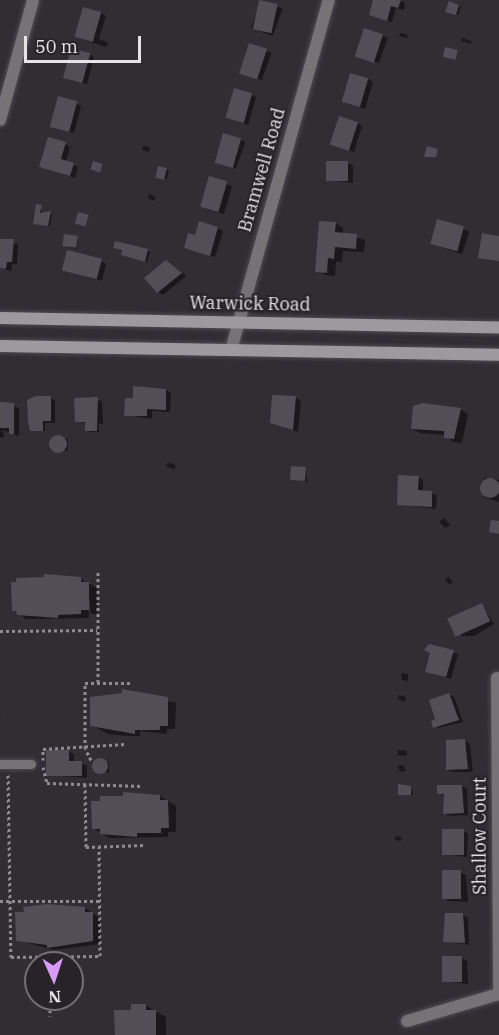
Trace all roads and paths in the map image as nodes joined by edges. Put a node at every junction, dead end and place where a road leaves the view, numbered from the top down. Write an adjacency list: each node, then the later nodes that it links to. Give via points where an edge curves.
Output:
1 (33, 0): 3 (street)
2 (328, 0): 5 (street, Bramwell Road)
3 (0, 120)
4 (0, 318): 5 (main road, Warwick Road)
5 (237, 322): 6 (main road, Warwick Road); 8 (street, Bramwell Road)
6 (499, 328)
7 (0, 346): 8 (main road)
8 (231, 350): 9 (main road)
9 (499, 355)
10 (98, 571): 11 (path)
11 (98, 630): 12 (path); 14 (path)
12 (0, 631)
13 (497, 678): 29 (street, Shallow Court)
14 (98, 683): 15 (path); 17 (path, via 86,683)
15 (132, 683)
16 (125, 744): 17 (path, via 93,744)
17 (85, 748): 18 (path); 22 (path, via 44,749 43,780)
18 (91, 760)
19 (0, 764): 20 (lane)
20 (31, 764)
21 (8, 775): 27 (path)
22 (85, 784): 23 (path); 25 (path, via 86,847)
23 (143, 786)
24 (146, 845): 25 (path)
25 (99, 848): 28 (path)
26 (0, 901): 27 (path)
27 (8, 901): 28 (path); 28 (path, via 11,957 100,956)
28 (100, 901)
29 (499, 994): 32 (street)
30 (50, 1011): 31 (path)
31 (50, 1016)
32 (407, 1021)

